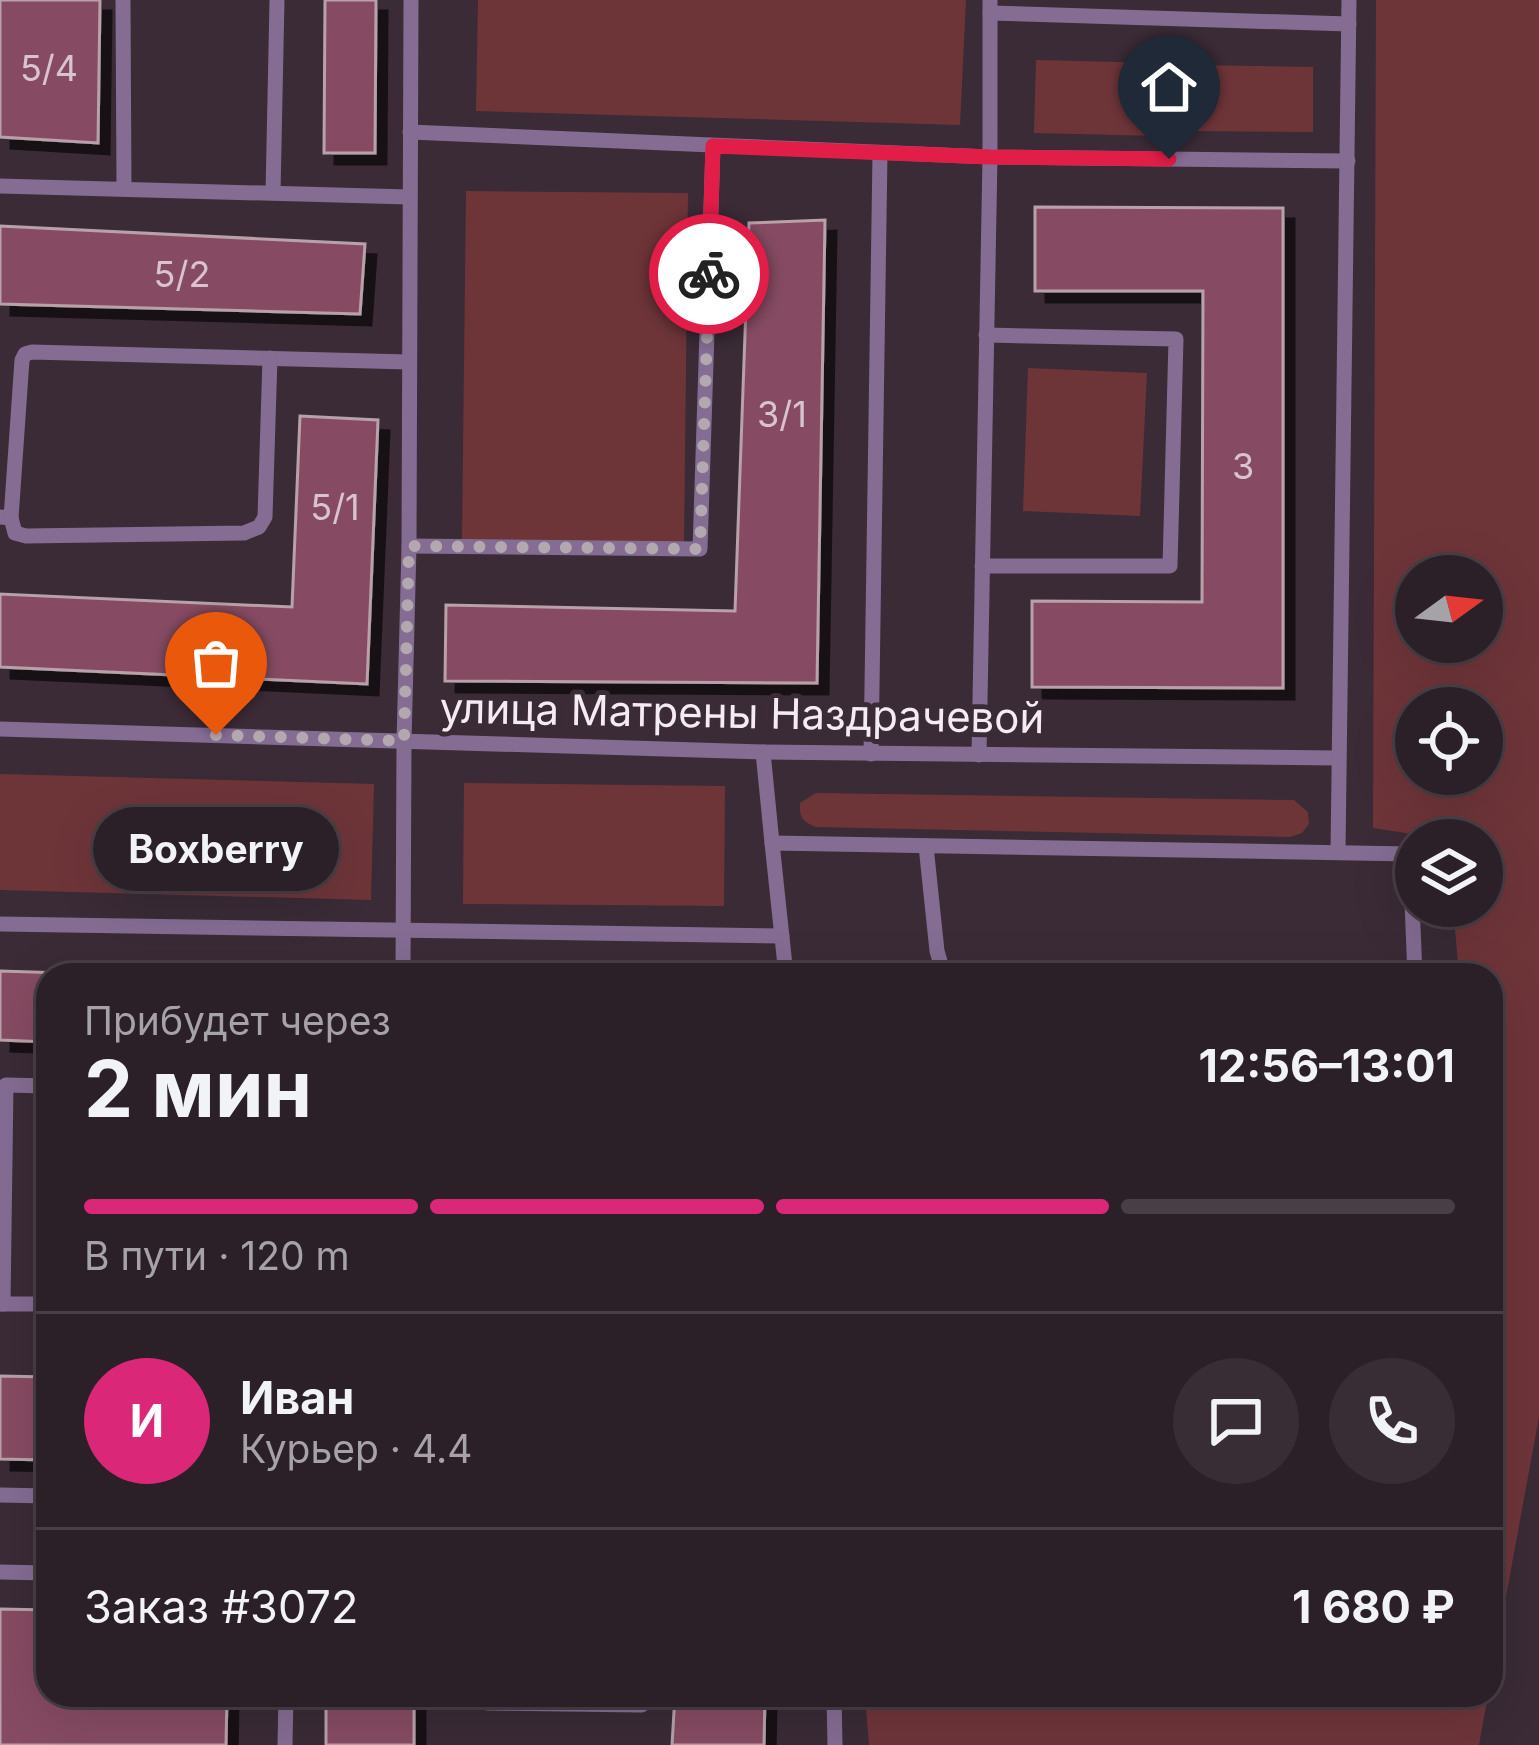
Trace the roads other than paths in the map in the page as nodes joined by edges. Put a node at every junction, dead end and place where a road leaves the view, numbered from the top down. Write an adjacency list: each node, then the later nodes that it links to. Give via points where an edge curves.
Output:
1 (123, 0): 13 (lane)
2 (277, 0): 14 (lane)
3 (410, 0): 7 (lane)
4 (1349, 0): 6 (lane)
5 (990, 7): 6 (lane); 10 (lane)
6 (1349, 24): 11 (lane)
7 (410, 132): 8 (lane); 15 (lane)
8 (713, 146): 9 (lane); 20 (lane, via 700,549)
9 (880, 153): 10 (lane); 25 (lane)
10 (990, 157): 11 (lane); 16 (lane)
11 (1348, 160): 27 (lane)
12 (0, 186): 13 (lane)
13 (124, 189): 14 (lane)
14 (273, 193): 15 (lane)
15 (409, 197): 18 (lane)
16 (986, 335): 21 (lane); 21 (lane, via 1177,339 1171,566)
17 (269, 358): 18 (lane); 19 (lane, via 25,354); 19 (lane, via 259,527 26,536)
18 (409, 362): 20 (lane)
19 (6, 518)
20 (409, 546): 23 (lane)
21 (982, 566): 26 (lane)
22 (0, 729): 23 (lane, улица Матрены Наздрачевой)
23 (404, 741): 24 (lane, улица Матрены Наздрачевой); 32 (lane)
24 (763, 752): 25 (lane, улица Матрены Наздрачевой); 28 (lane)
25 (871, 754): 26 (lane, улица Матрены Наздрачевой)
26 (979, 755): 27 (lane, улица Матрены Наздрачевой)
27 (1338, 758): 30 (lane)
28 (772, 843): 29 (lane); 33 (lane)
29 (926, 846): 30 (lane); 36 (lane)
30 (1338, 852): 37 (lane, via 1410,854)
31 (0, 924): 32 (lane)
32 (403, 930): 33 (lane); 34 (lane)
33 (782, 936): 35 (lane)
34 (403, 963)
35 (784, 963)
36 (940, 963)
37 (1415, 963)
38 (36, 1086): 39 (lane, via 6,1085)
39 (1, 1304): 40 (lane)
40 (36, 1304)
41 (0, 1495): 42 (lane)
42 (36, 1496)
43 (0, 1572): 44 (lane)
44 (36, 1574)
45 (286, 1707): 47 (lane)
46 (834, 1707): 48 (lane)
47 (286, 1745)
48 (836, 1745)

